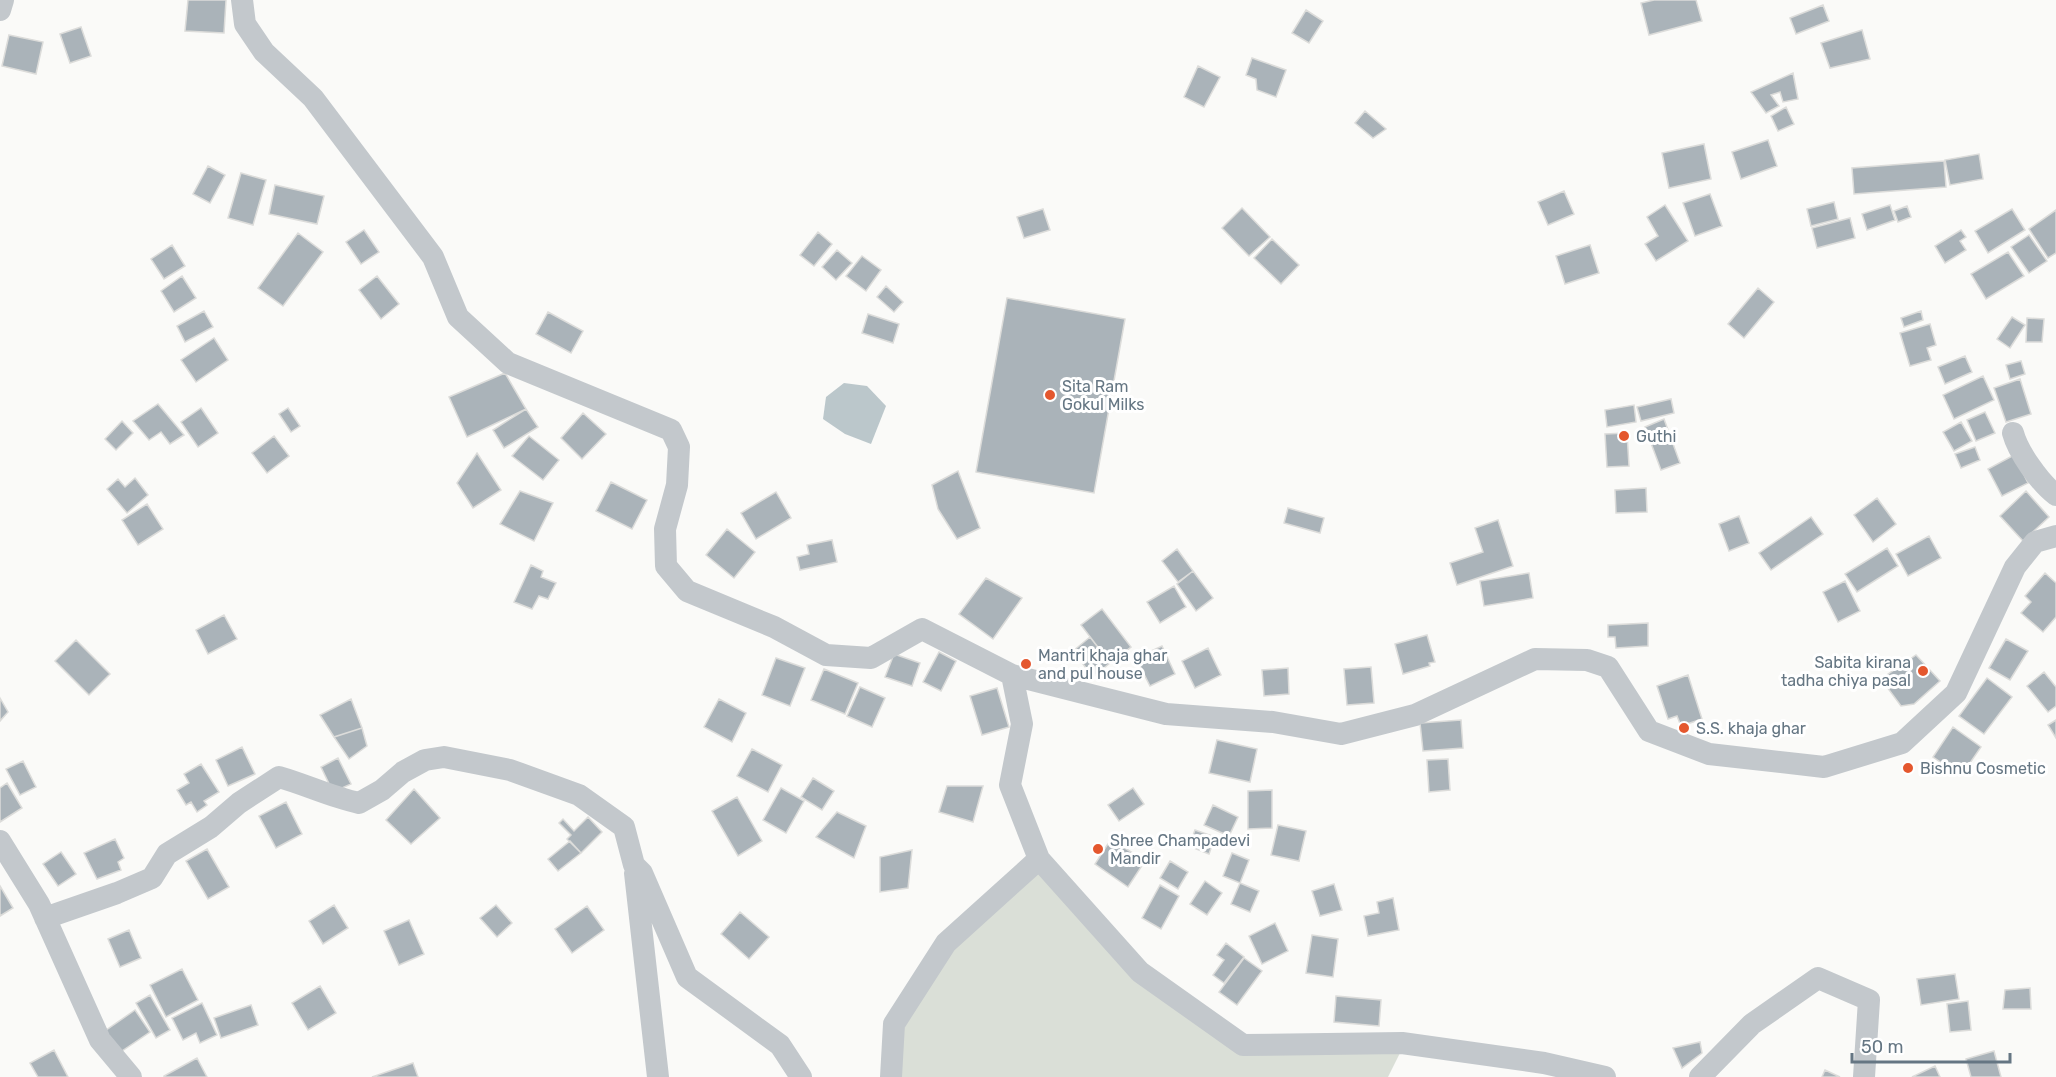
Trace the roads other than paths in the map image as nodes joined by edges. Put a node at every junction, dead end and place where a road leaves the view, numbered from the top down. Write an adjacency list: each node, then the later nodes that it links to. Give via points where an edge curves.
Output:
1 (3, 0): 3 (street)
2 (242, 0): 7 (street, via 245,24 264,52 313,98 433,257 458,317 508,363 671,430 679,447 677,485 665,529 666,566 687,591 774,627 826,655 871,658 922,628)
3 (0, 10)
4 (2013, 433): 5 (street, via 2046,487)
5 (2056, 495)
6 (2056, 536): 7 (street, via 2035,542 2015,567 1956,693 1902,743 1824,766 1709,754 1649,731 1608,667 1587,660 1534,659 1414,716 1341,734 1273,722 1166,714)
7 (1012, 675): 9 (street, via 1022,724 1010,785)
8 (0, 841): 11 (street)
9 (1039, 859): 15 (street, via 946,943 894,1024); 16 (street, via 1140,972 1243,1044 1402,1043 1544,1063)
10 (634, 865): 11 (street, via 624,827 579,795 510,770 444,757 425,760 402,772 359,803 279,777 167,854 152,878); 13 (street); 14 (street, via 642,873 687,977 780,1046)
11 (45, 918): 12 (street, via 100,1040)
12 (131, 1077)
13 (658, 1077)
14 (801, 1077)
15 (891, 1077)
16 (1605, 1077)
17 (1700, 1077): 18 (street, via 1752,1024 1818,978 1869,1000)
18 (1864, 1077)

